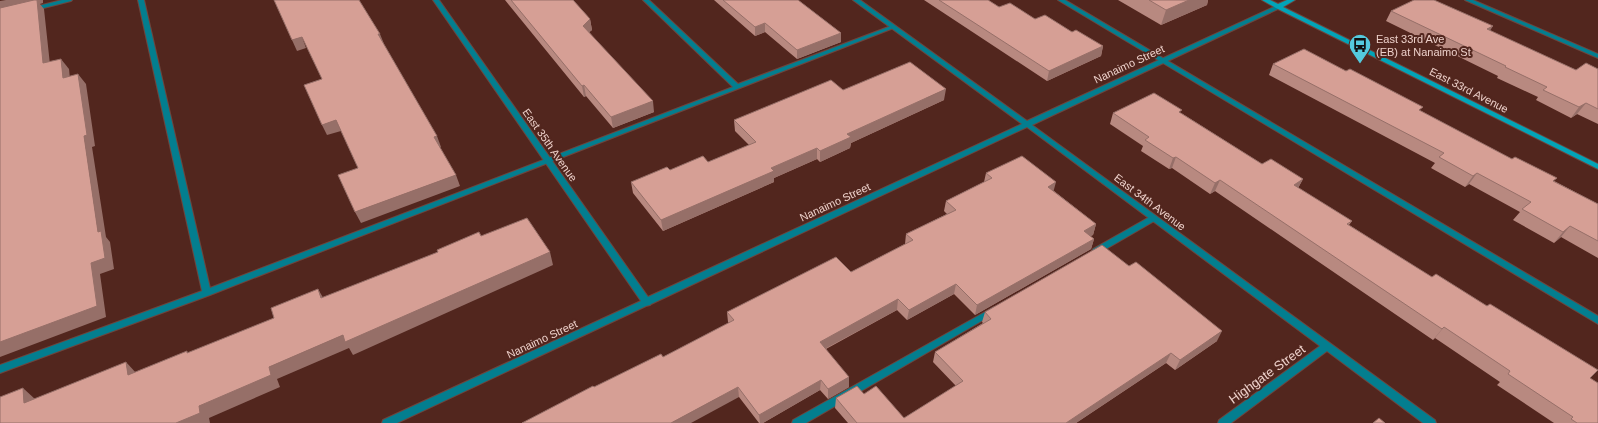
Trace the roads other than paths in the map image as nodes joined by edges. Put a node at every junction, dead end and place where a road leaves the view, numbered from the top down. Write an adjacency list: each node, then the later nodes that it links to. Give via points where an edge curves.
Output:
1 (69, 0): 11 (street)
2 (141, 0): 21 (street)
3 (436, 0): 17 (street, East 35th Avenue)
4 (646, 0): 15 (street)
5 (856, 0): 12 (street, East 34th Avenue)
6 (1060, 0): 14 (street)
7 (1265, 0): 10 (street, East 33rd Avenue)
8 (1292, 0): 10 (street, Nanaimo Street)
9 (1468, 0): 13 (street)
10 (1278, 7): 14 (street, Nanaimo Street); 18 (street, East 33rd Avenue)
11 (23, 11)
12 (893, 27): 15 (street); 16 (street, East 34th Avenue)
13 (1598, 56)
14 (1162, 61): 16 (street, Nanaimo Street); 24 (street)
15 (737, 87): 17 (street)
16 (1027, 124): 19 (street, East 34th Avenue); 22 (street, Nanaimo Street)
17 (548, 160): 21 (street); 22 (street, East 35th Avenue)
18 (1598, 167)
19 (1153, 218): 20 (street); 25 (street, East 34th Avenue)
20 (1087, 256)
21 (207, 293): 26 (street)
22 (647, 302): 27 (street, Nanaimo Street)
23 (1004, 304): 28 (street)
24 (1598, 320)
25 (1327, 346): 29 (street, Highgate Street); 30 (street, East 34th Avenue)
26 (0, 369)
27 (387, 423)
28 (797, 423)
29 (1223, 423)
30 (1431, 423)

